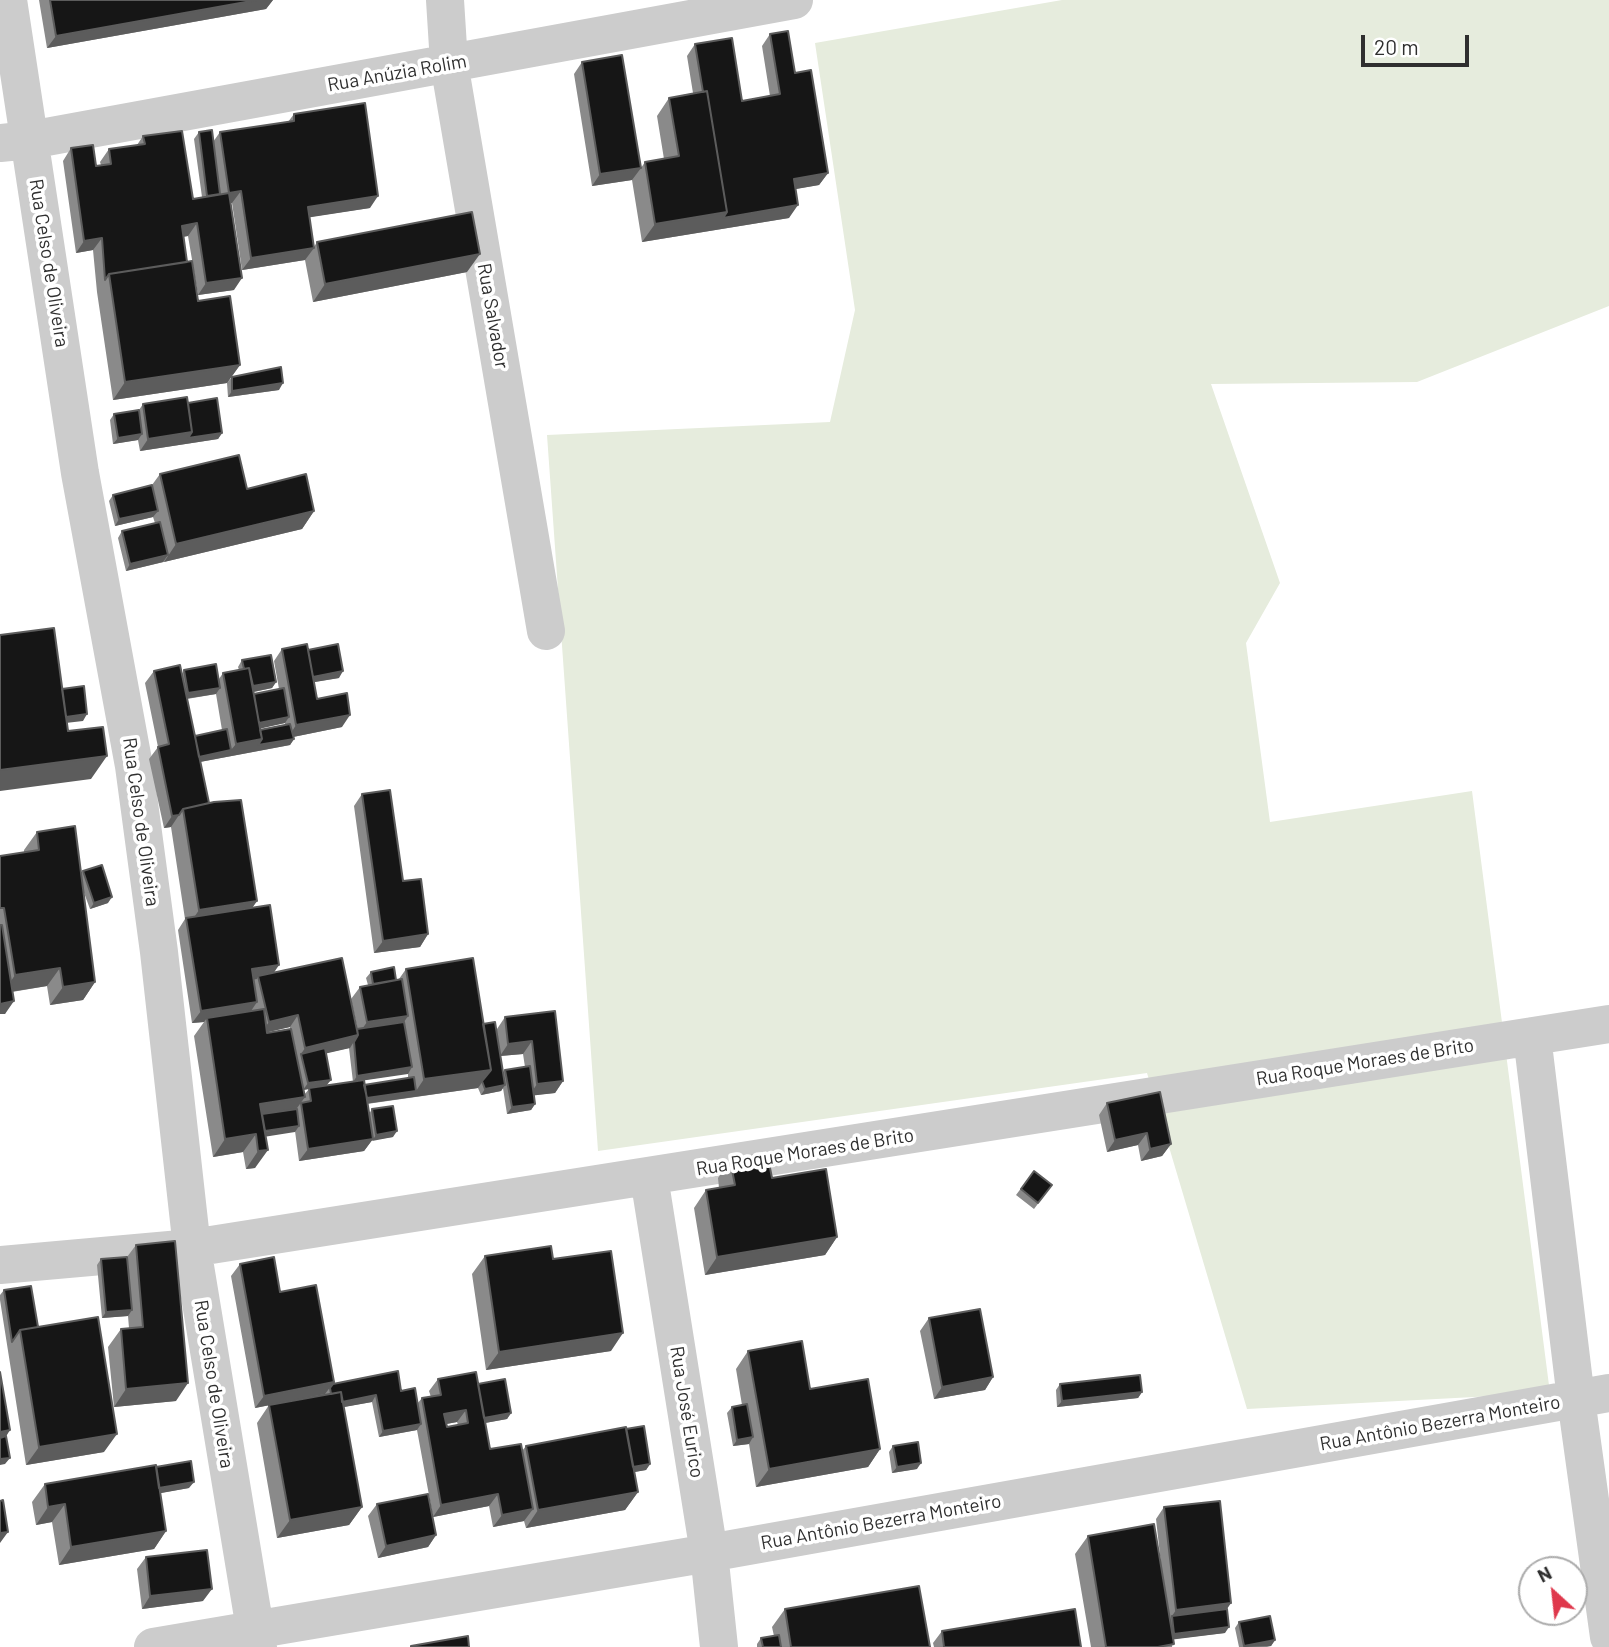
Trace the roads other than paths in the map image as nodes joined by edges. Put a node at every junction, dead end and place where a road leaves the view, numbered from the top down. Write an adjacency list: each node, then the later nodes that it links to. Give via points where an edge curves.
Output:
1 (8, 0): 5 (street, Rua Celso de Oliveira)
2 (445, 0): 4 (street, Rua Salvador)
3 (794, 0): 4 (street, Rua Anúzia Rolim)
4 (449, 63): 5 (street, Rua Anúzia Rolim); 6 (street, Rua Salvador)
5 (15, 141): 10 (street, Rua Celso de Oliveira, via 134,766)
6 (546, 631)
7 (1609, 1024): 8 (street, Rua Roque Moraes de Brito)
8 (1532, 1036): 9 (street, Rua Roque Moraes de Brito); 12 (street)
9 (649, 1177): 10 (street, Rua Roque Moraes de Brito); 13 (street, Rua José Eurico)
10 (192, 1248): 11 (street, Rua Roque Moraes de Brito); 15 (street, Rua Celso de Oliveira)
11 (0, 1265)
12 (1592, 1396): 13 (street, Rua Antônio Bezerra Monteiro); 14 (street)
13 (709, 1553): 15 (street, Rua Antônio Bezerra Monteiro); 17 (street, Rua José Eurico)
14 (1609, 1637)
15 (256, 1638): 16 (street, Rua Antônio Bezerra Monteiro)
16 (153, 1647)
17 (719, 1647)

